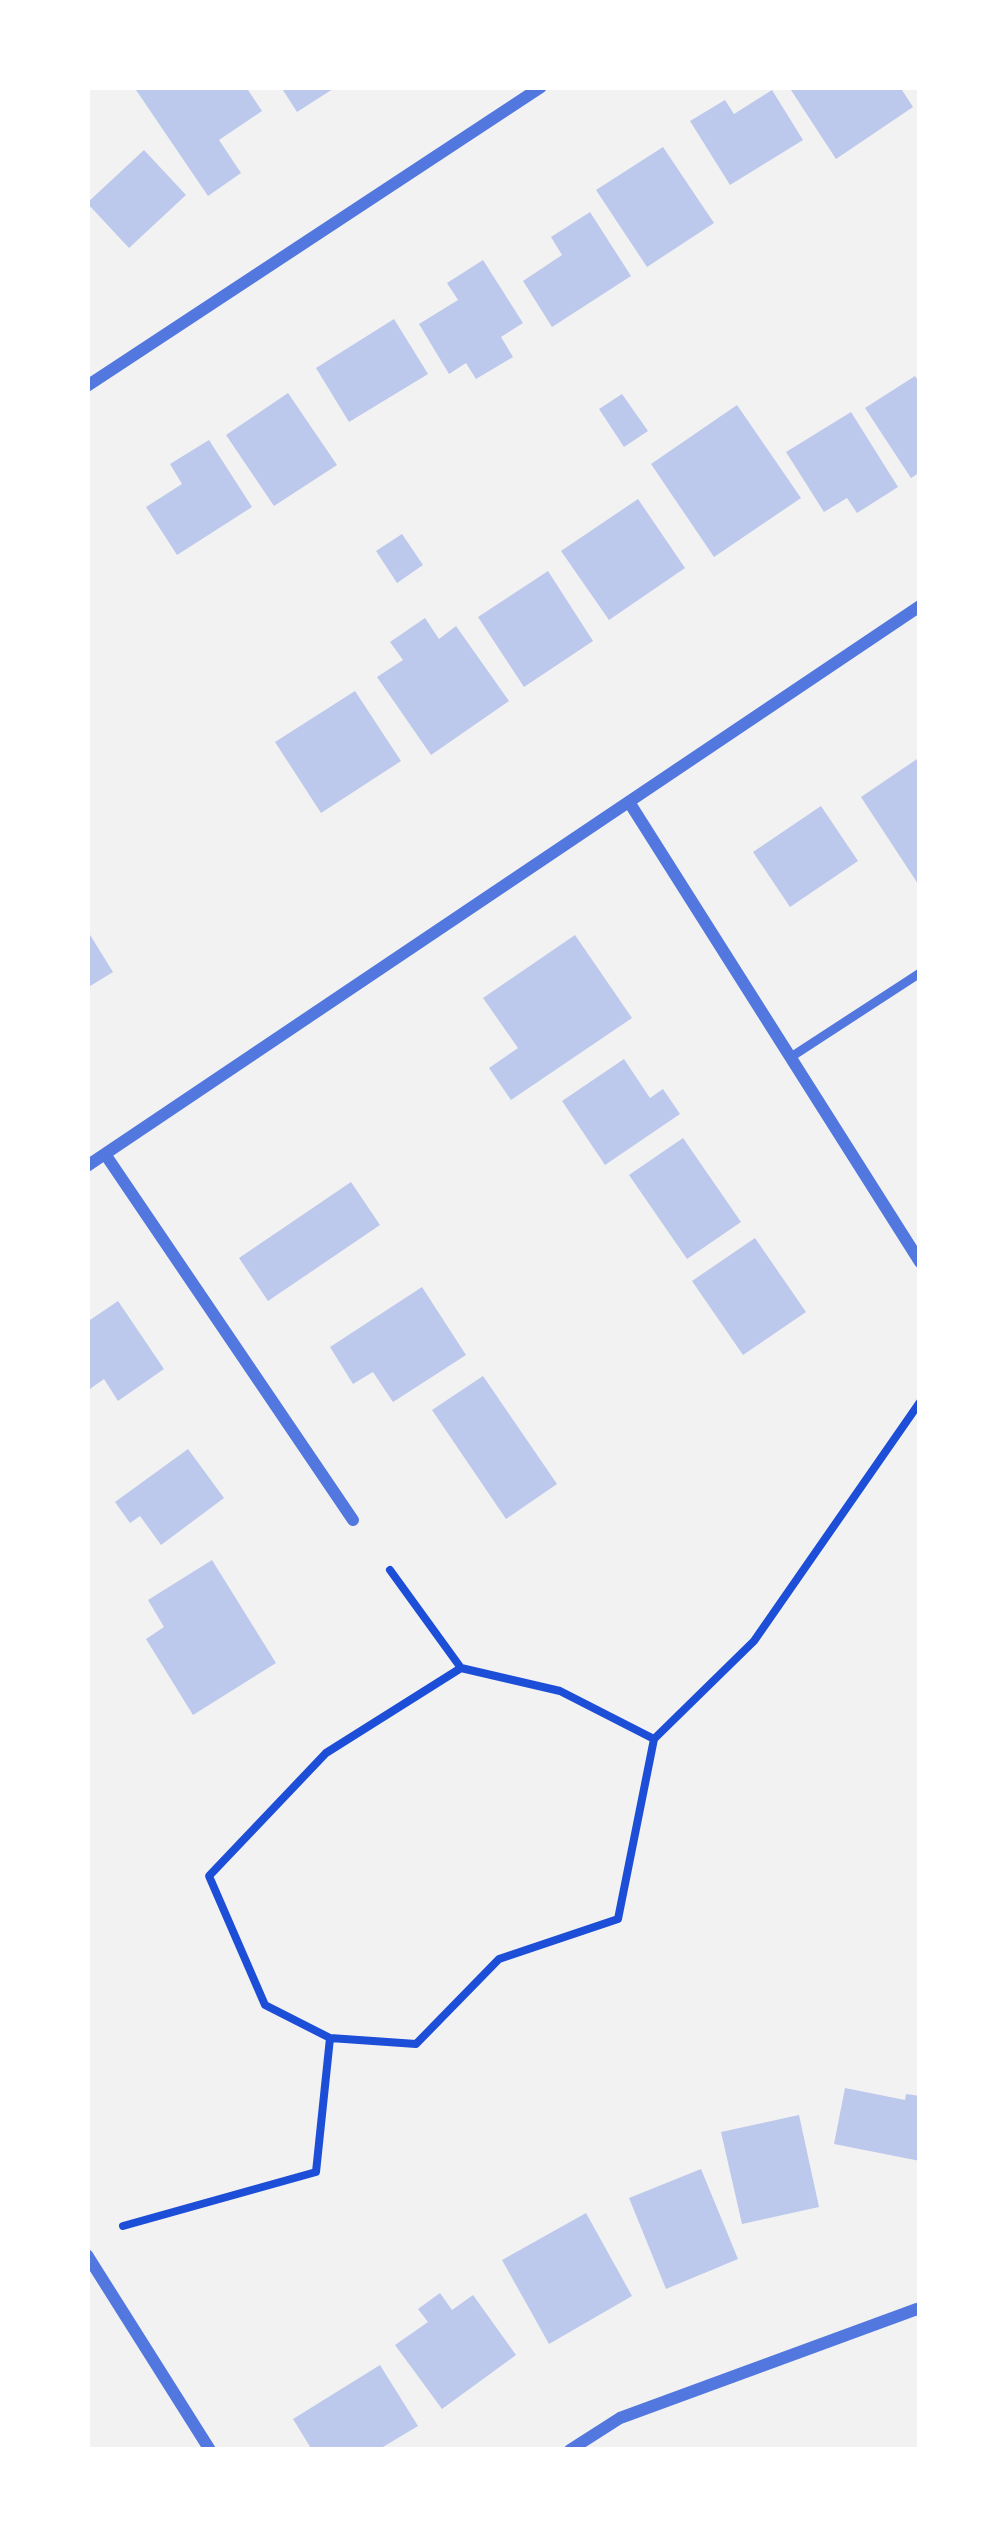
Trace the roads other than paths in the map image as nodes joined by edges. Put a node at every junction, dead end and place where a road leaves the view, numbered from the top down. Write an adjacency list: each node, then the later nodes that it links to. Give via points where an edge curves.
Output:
1 (541, 87): 2 (street)
2 (87, 386)
3 (920, 606): 4 (street)
4 (628, 802): 6 (street); 7 (street)
5 (920, 973): 6 (lane)
6 (791, 1057): 9 (street)
7 (106, 1154): 8 (street); 10 (street)
8 (87, 1166)
9 (920, 1262)
10 (353, 1520)
11 (87, 2255): 13 (street)
12 (917, 2309): 14 (street, via 620,2418)
13 (210, 2450)
14 (570, 2450)

